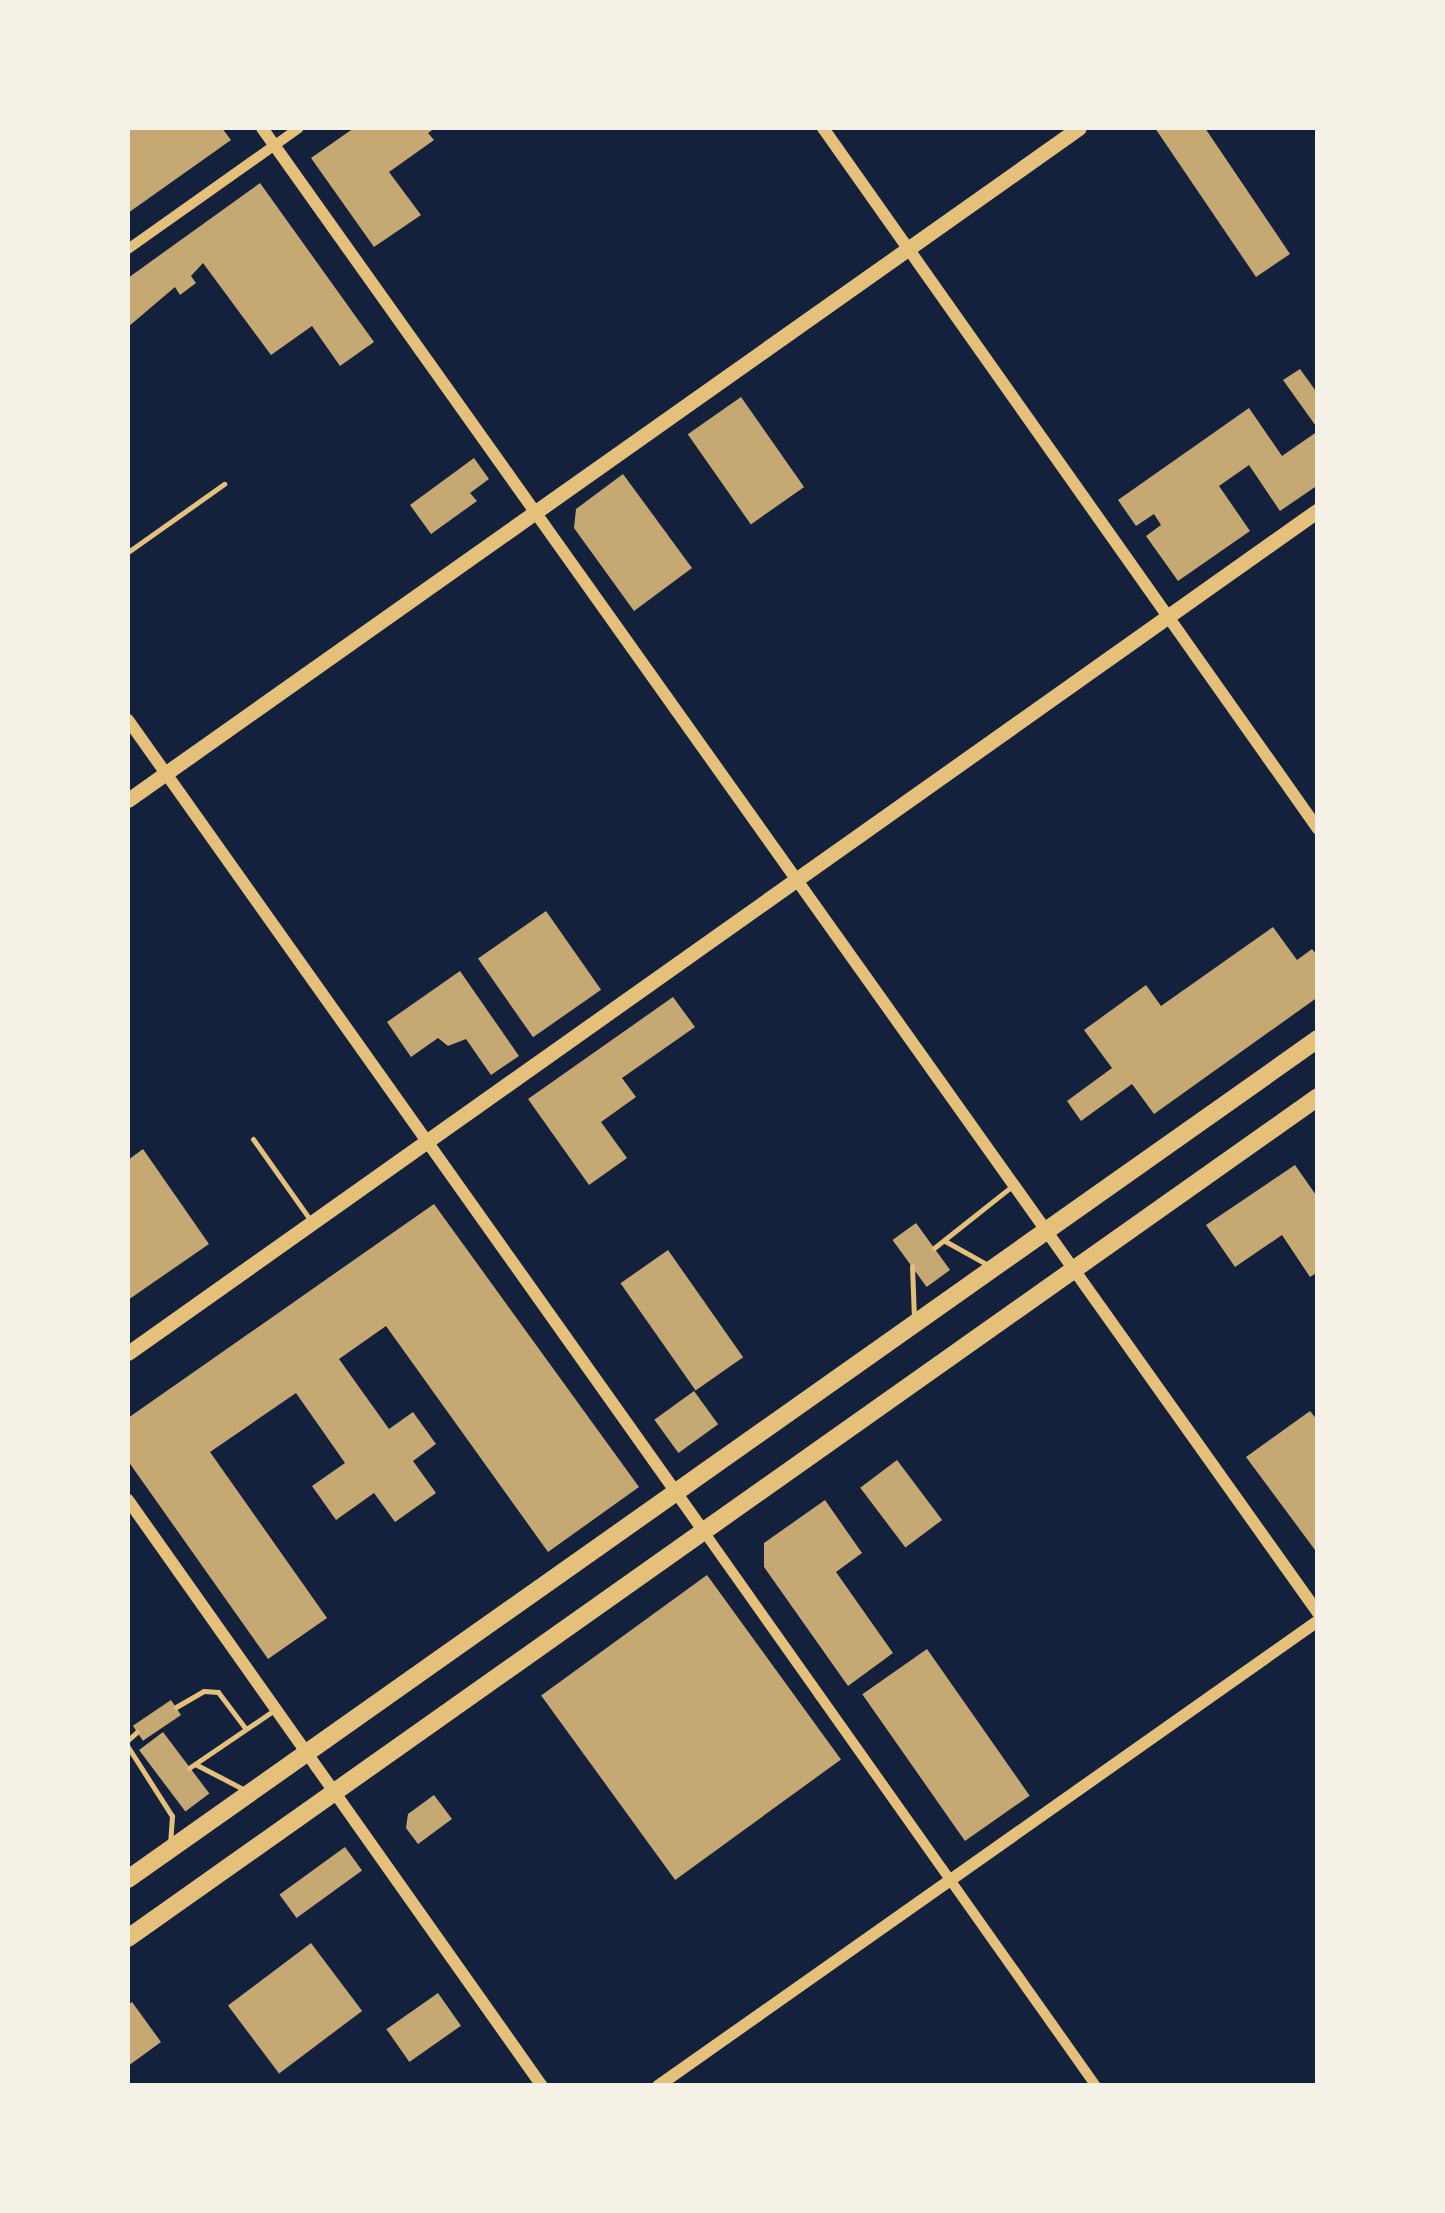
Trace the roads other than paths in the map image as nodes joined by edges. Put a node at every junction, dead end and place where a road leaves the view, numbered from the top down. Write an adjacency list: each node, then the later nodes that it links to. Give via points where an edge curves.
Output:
1 (262, 128): 5 (street)
2 (299, 128): 5 (street)
3 (823, 128): 6 (street)
4 (1080, 128): 6 (main road)
5 (274, 145): 7 (street); 10 (street)
6 (908, 246): 10 (main road); 12 (street)
7 (128, 249)
8 (224, 484): 11 (lane)
9 (1318, 510): 12 (main road)
10 (533, 513): 14 (main road); 17 (street)
11 (128, 552)
12 (1168, 616): 16 (street); 17 (main road)
13 (128, 720): 14 (street)
14 (164, 774): 15 (main road); 21 (street)
15 (128, 800)
16 (1315, 820)
17 (799, 881): 21 (main road); 22 (street)
18 (1318, 1039): 24 (main road)
19 (1318, 1097): 29 (main road)
20 (253, 1139): 23 (lane)
21 (423, 1143): 23 (main road); 32 (street)
22 (1014, 1186): 24 (street); 25 (lane)
23 (313, 1223): 31 (main road)
24 (1047, 1232): 28 (main road); 29 (street)
25 (944, 1240): 26 (lane); 28 (lane)
26 (934, 1248)
27 (912, 1266): 30 (lane)
28 (995, 1269): 30 (main road)
29 (1073, 1269): 34 (main road); 35 (street)
30 (913, 1326): 32 (main road)
31 (128, 1353)
32 (676, 1492): 34 (street); 41 (main road)
33 (128, 1500): 37 (street)
34 (702, 1530): 44 (main road); 48 (street)
35 (1318, 1617): 48 (street)
36 (176, 1707): 38 (lane, via 204,1690 218,1692)
37 (275, 1709): 38 (lane); 41 (street)
38 (246, 1729): 43 (lane, via 192,1766)
39 (137, 1732): 40 (lane)
40 (128, 1744): 45 (lane)
41 (306, 1753): 43 (main road); 44 (street)
42 (166, 1786): 45 (lane)
43 (251, 1792): 46 (main road)
44 (334, 1792): 49 (main road); 50 (street)
45 (164, 1800): 46 (lane, via 173,1827)
46 (168, 1850): 47 (main road)
47 (128, 1880)
48 (950, 1880): 51 (street); 52 (street)
49 (128, 1938)
50 (542, 2086)
51 (658, 2086)
52 (1096, 2086)

